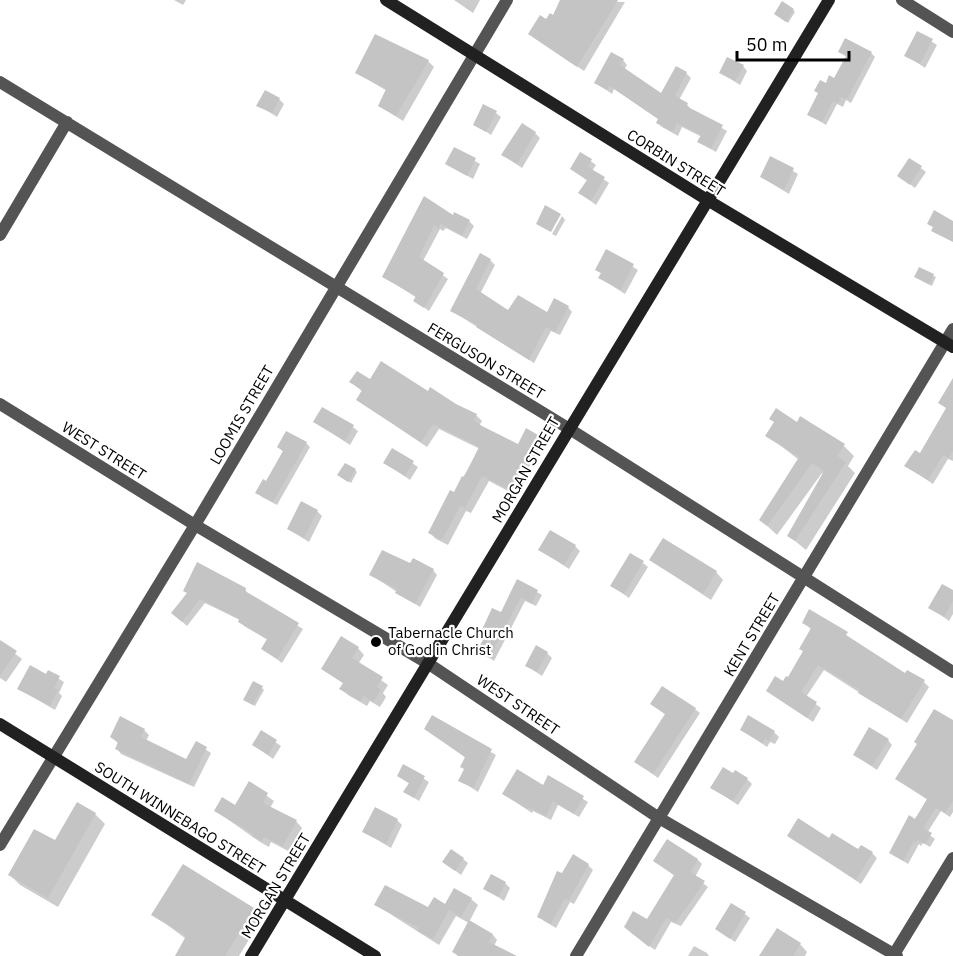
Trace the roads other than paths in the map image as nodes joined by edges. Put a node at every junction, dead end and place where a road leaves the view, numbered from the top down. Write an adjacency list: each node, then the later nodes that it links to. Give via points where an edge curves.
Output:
1 (386, 0): 6 (main road, CORBIN STREET)
2 (507, 0): 6 (street, LOOMIS STREET)
3 (829, 0): 9 (main road, MORGAN STREET)
4 (902, 0): 5 (street)
5 (953, 32)
6 (472, 55): 9 (main road, CORBIN STREET); 11 (street, LOOMIS STREET)
7 (0, 82): 8 (street, FERGUSON STREET)
8 (67, 122): 10 (street); 11 (street, FERGUSON STREET)
9 (709, 201): 13 (main road, CORBIN STREET); 15 (main road, MORGAN STREET)
10 (0, 235)
11 (335, 286): 15 (street, FERGUSON STREET); 16 (street, LOOMIS STREET)
12 (953, 329): 13 (street, KENT STREET)
13 (949, 345): 17 (street, KENT STREET)
14 (0, 404): 16 (street, WEST STREET)
15 (568, 428): 17 (street, FERGUSON STREET); 18 (main road, MORGAN STREET)
16 (195, 525): 18 (street, WEST STREET); 21 (street, LOOMIS STREET)
17 (803, 579): 19 (street, FERGUSON STREET); 22 (street, KENT STREET)
18 (429, 664): 22 (street, WEST STREET); 25 (main road, MORGAN STREET)
19 (953, 672)
20 (0, 724): 21 (main road, SOUTH WINNEBAGO STREET)
21 (54, 756): 23 (street, LOOMIS STREET); 25 (main road, SOUTH WINNEBAGO STREET)
22 (659, 818): 26 (street, WEST STREET); 29 (street, KENT STREET)
23 (0, 845)
24 (953, 858): 26 (street)
25 (285, 902): 27 (main road, MORGAN STREET); 28 (main road, SOUTH WINNEBAGO STREET)
26 (895, 955)
27 (251, 956)
28 (375, 956)
29 (576, 956)

